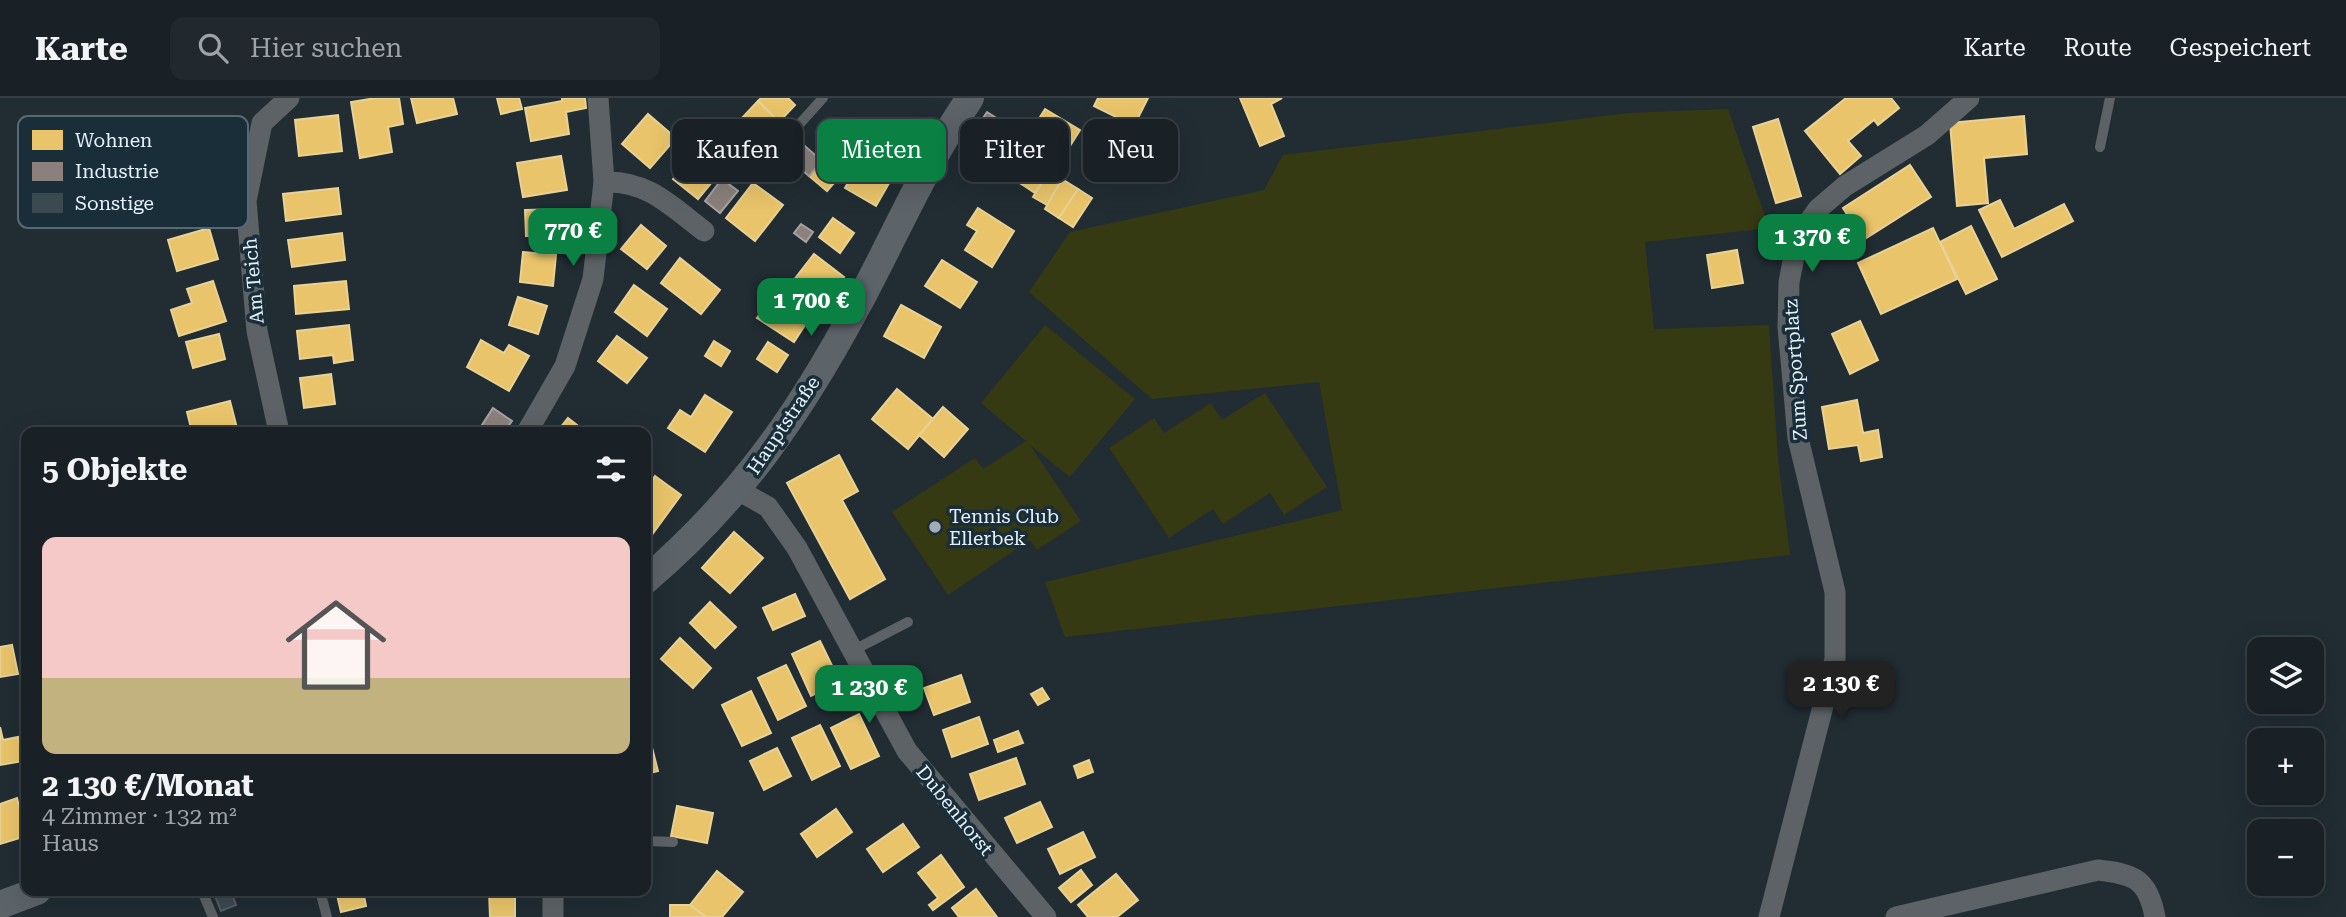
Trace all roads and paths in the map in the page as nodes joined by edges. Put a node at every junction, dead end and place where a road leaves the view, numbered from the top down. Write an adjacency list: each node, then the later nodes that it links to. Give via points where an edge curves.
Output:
1 (289, 98): 10 (street, Am Teich, via 262,124)
2 (598, 98): 9 (street)
3 (823, 98): 7 (lane)
4 (970, 98): 15 (main road, Hauptstraße, via 943,138 804,398)
5 (1969, 98): 30 (street, Zum Sportplatz, via 1927,135 1845,186 1818,209 1798,237 1789,282 1788,327 1798,438 1835,592 1835,659)
6 (2110, 98): 8 (lane)
7 (803, 120)
8 (2100, 147)
9 (604, 182): 12 (street, via 626,181 653,193); 14 (street, via 593,279 565,366)
10 (248, 191)
11 (248, 225): 13 (street, Am Teich, via 257,331)
12 (704, 231)
13 (278, 427)
14 (530, 427)
15 (738, 490): 16 (main road, Hauptstraße); 18 (street, Dubenhorst, via 768,507 797,548)
16 (651, 576)
17 (908, 622): 18 (lane)
18 (852, 650): 29 (street, Dubenhorst, via 907,751)
19 (651, 841): 20 (lane)
20 (673, 842)
21 (24, 896): 25 (main road)
22 (204, 896): 26 (lane)
23 (321, 896): 27 (lane)
24 (553, 896): 28 (street)
25 (0, 905)
26 (213, 917)
27 (327, 917)
28 (553, 917)
29 (1046, 917)
30 (1769, 917)
31 (1896, 917): 32 (street, via 2098,870 2130,874 2151,895)
32 (2155, 917)

